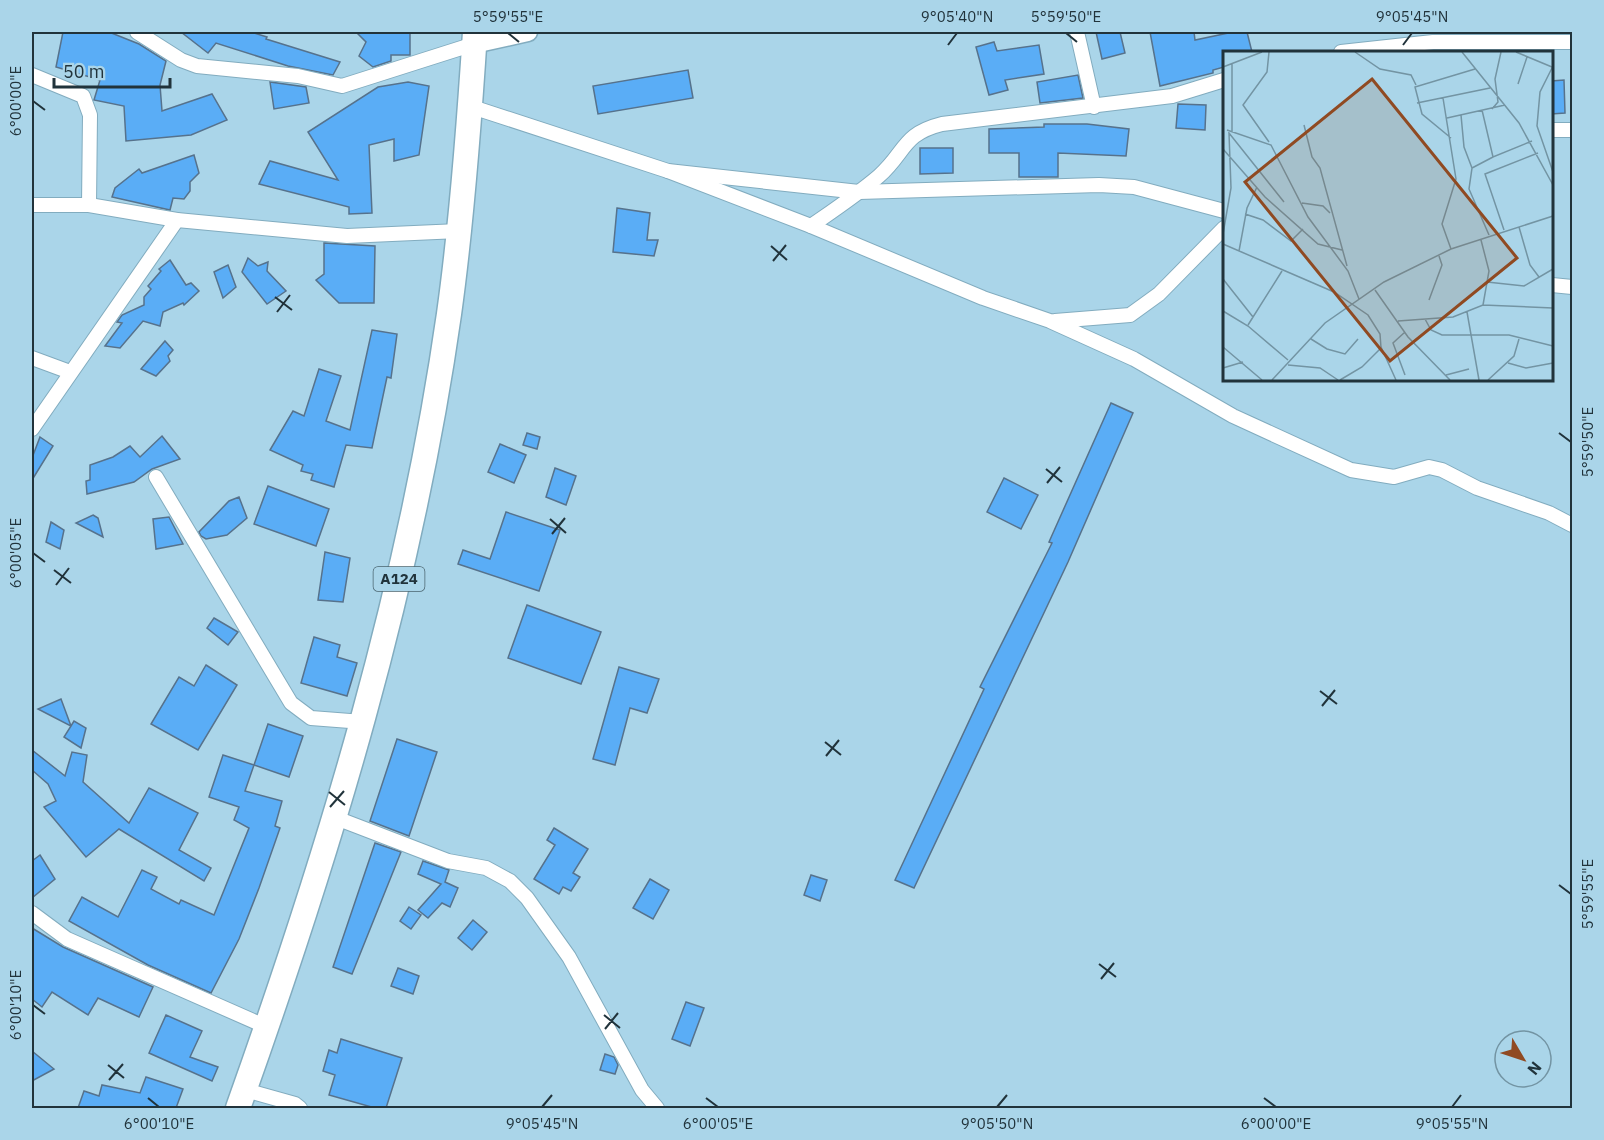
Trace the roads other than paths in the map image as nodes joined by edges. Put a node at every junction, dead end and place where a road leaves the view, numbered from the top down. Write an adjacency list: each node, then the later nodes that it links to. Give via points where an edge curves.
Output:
1 (137, 32): 6 (street, via 197,66 298,76 342,86)
2 (528, 32): 6 (street)
3 (1077, 32): 12 (street)
4 (1437, 37): 5 (street); 8 (street)
5 (1521, 37): 7 (street)
6 (475, 38): 11 (highway, A124)
7 (1572, 42)
8 (1347, 51)
9 (32, 75): 17 (street, via 83,96 87,102)
10 (1223, 80): 12 (street, via 1172,96)
11 (469, 106): 15 (street); 23 (highway, A124)
12 (1094, 107): 16 (street, via 923,129 910,138 883,173)
13 (1553, 130): 14 (street)
14 (1572, 130)
15 (668, 171): 16 (street); 21 (street)
16 (859, 192): 19 (street, via 1099,185 1134,187); 21 (street)
17 (89, 205): 18 (street); 20 (street)
18 (32, 206)
19 (1223, 211)
20 (177, 220): 23 (street, via 347,236); 28 (street)
21 (811, 226): 26 (street, via 983,298)
22 (1223, 229): 26 (street, via 1159,294 1130,315)
23 (459, 231): 32 (highway, A124, via 431,421 390,620)
24 (1553, 285): 25 (street)
25 (1572, 288)
26 (1050, 321): 31 (street, via 1134,359 1233,416 1351,470 1394,477 1429,467 1442,470)
27 (32, 358): 28 (street)
28 (70, 372): 29 (street)
29 (32, 429)
30 (156, 477): 32 (street, via 291,703 311,718)
31 (1572, 525)
32 (363, 722): 33 (highway, A124)
33 (336, 818): 35 (highway, A124); 38 (street, via 459,864 486,868 510,881 527,898 569,957 642,1090)
34 (32, 913): 35 (street, via 67,939)
35 (267, 1027): 36 (highway, A124)
36 (241, 1099): 37 (street, via 295,1104)
37 (300, 1108)
38 (657, 1108)

